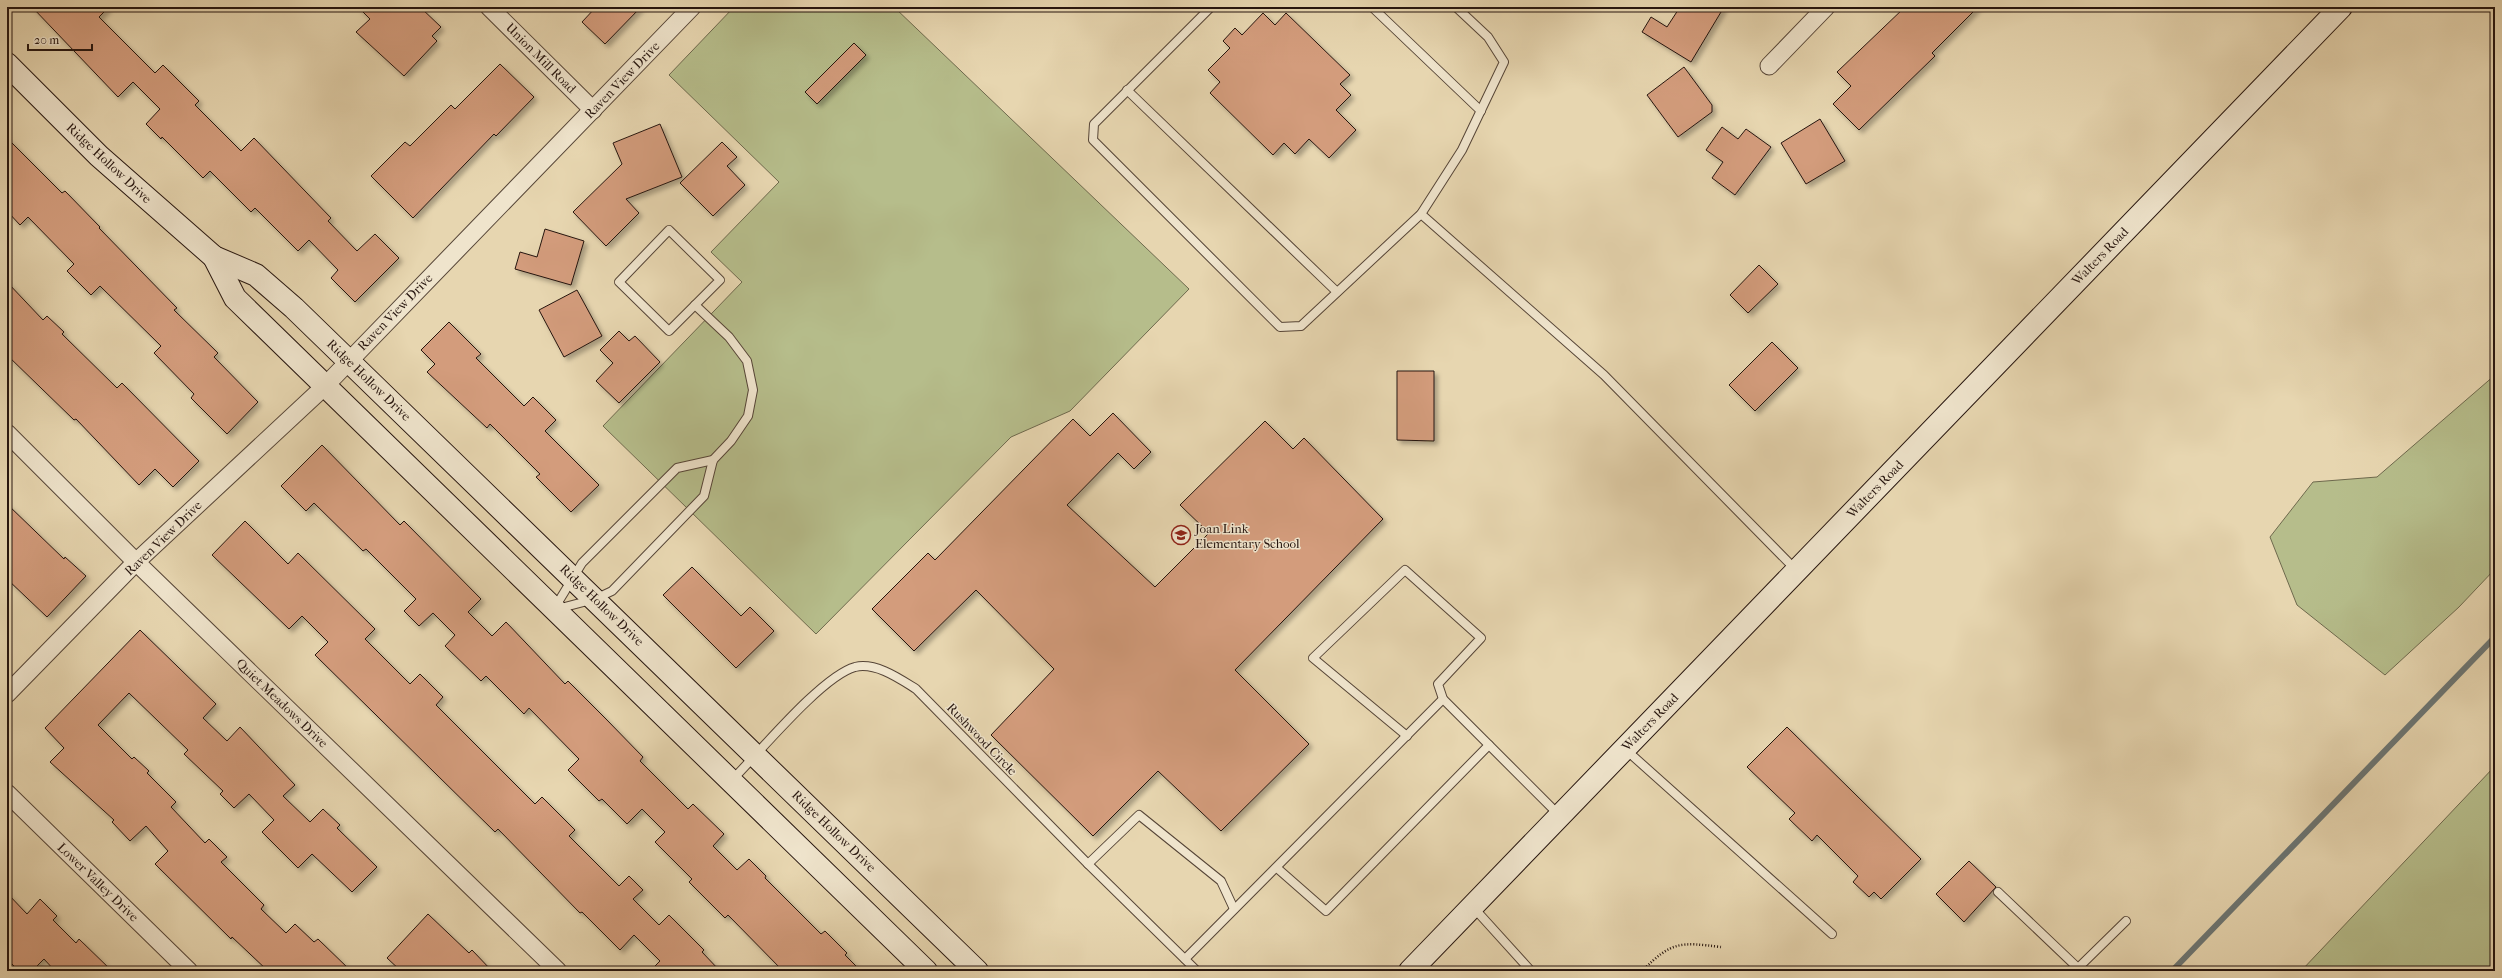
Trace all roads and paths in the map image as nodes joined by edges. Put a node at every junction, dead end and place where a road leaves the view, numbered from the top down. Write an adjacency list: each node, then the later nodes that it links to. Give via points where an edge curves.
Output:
1 (489, 7): 11 (street, Union Mill Road)
2 (692, 7): 11 (street, Raven View Drive)
3 (1211, 7): 10 (lane)
4 (1372, 7): 12 (lane)
5 (1456, 7): 12 (lane, via 1488,37 1504,62)
6 (1826, 7): 9 (street)
7 (2341, 7): 22 (street, Walters Road)
8 (7, 64): 14 (street, Ridge Hollow Drive, via 99,156)
9 (1769, 66)
10 (1127, 90): 15 (lane); 15 (lane, via 1094,124 1093,140 1280,327 1301,326)
11 (593, 110): 17 (street, Raven View Drive)
12 (1481, 111): 13 (lane, via 1462,150)
13 (1422, 214): 15 (lane); 22 (lane, via 1604,375)
14 (214, 257): 17 (street, Ridge Hollow Drive, via 256,275); 18 (street, Ridge Hollow Drive, via 235,298)
15 (1337, 292)
16 (695, 305): 16 (lane, via 720,280 670,230 619,282 670,331); 20 (lane, via 728,337 747,361 753,390 748,416 731,441)
17 (349, 360): 18 (street, Raven View Drive); 23 (street, Ridge Hollow Drive)
18 (325, 386): 21 (street, Raven View Drive); 25 (street, Ridge Hollow Drive)
19 (7, 433): 21 (street, Quiet Meadows Drive)
20 (713, 460): 23 (lane, via 677,468 582,563); 24 (lane, via 704,496 612,591)
21 (136, 562): 26 (street, Raven View Drive); 46 (street, Quiet Meadows Drive)
22 (1796, 570): 30 (street, Walters Road)
23 (574, 578): 24 (street, Ridge Hollow Drive); 25 (lane)
24 (595, 598): 25 (lane); 31 (street, Ridge Hollow Drive)
25 (554, 610): 32 (street, Ridge Hollow Drive)
26 (7, 694)
27 (1442, 699): 28 (lane); 28 (lane, via 1438,684 1481,638 1405,570 1313,658); 29 (lane)
28 (1407, 736): 36 (lane)
29 (1488, 745): 34 (lane); 36 (lane, via 1326,911)
30 (1625, 748): 34 (street, Walters Road); 41 (lane)
31 (756, 756): 32 (lane, Rushwood Circle); 35 (lane, Rushwood Circle, via 824,685 855,667 885,670 916,689); 48 (street, Ridge Hollow Drive)
32 (732, 780): 47 (street, Ridge Hollow Drive)
33 (7, 793): 45 (street, Lower Valley Drive)
34 (1559, 816): 38 (street, Walters Road)
35 (1088, 864): 39 (lane, via 1139,815 1221,881); 43 (lane, Rushwood Circle)
36 (1277, 868): 39 (lane)
37 (1998, 892): 44 (lane)
38 (1472, 906): 50 (street, Walters Road); 51 (lane)
39 (1234, 909): 43 (lane)
40 (2126, 921): 44 (lane)
41 (1832, 934)
42 (1721, 947): 52 (path, via 1693,943 1672,946 1659,954)
43 (1186, 959): 49 (lane, Rushwood Circle)
44 (2076, 970)
45 (189, 971)
46 (558, 971)
47 (926, 971)
48 (977, 971)
49 (1197, 971)
50 (1410, 971)
51 (1531, 971)
52 (1642, 971)

